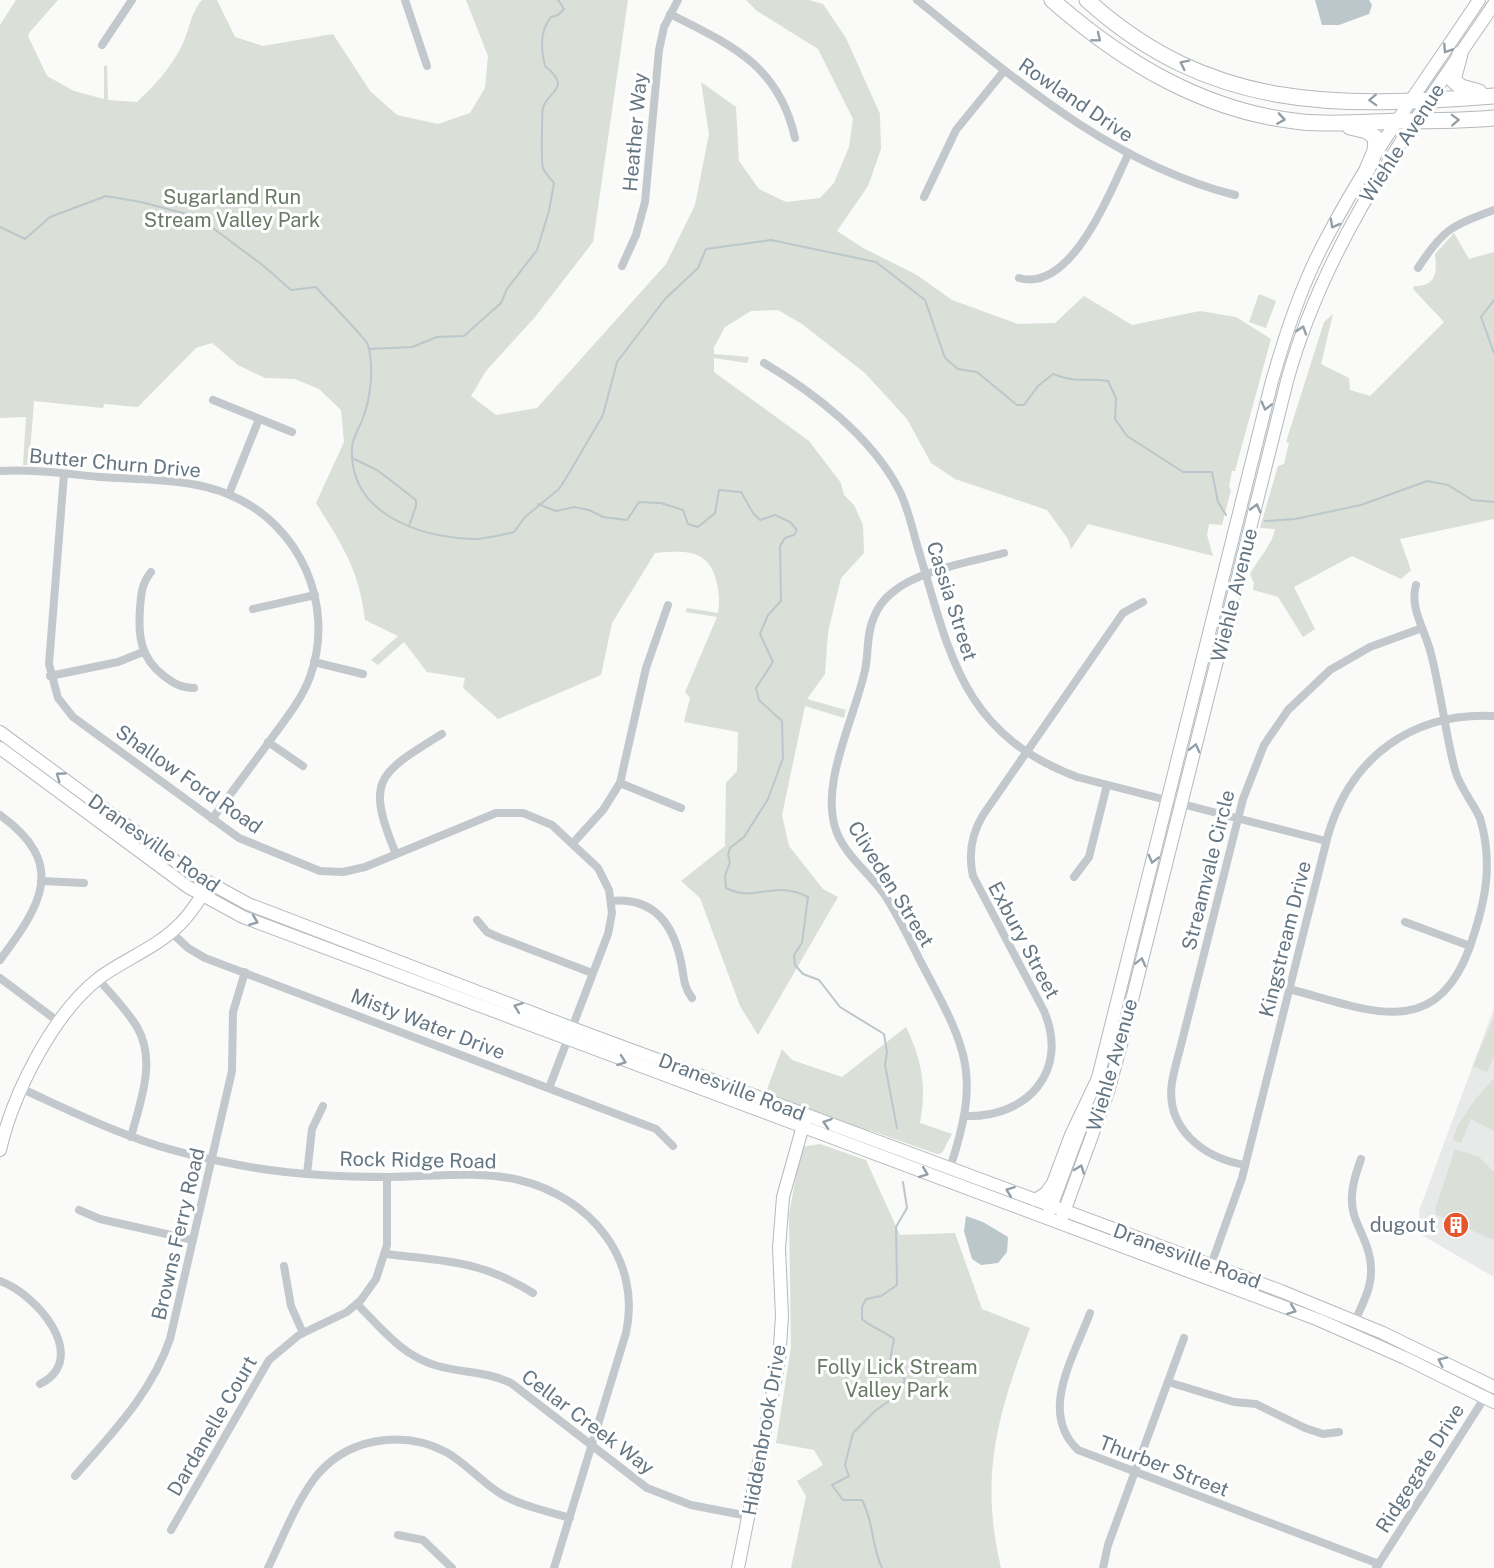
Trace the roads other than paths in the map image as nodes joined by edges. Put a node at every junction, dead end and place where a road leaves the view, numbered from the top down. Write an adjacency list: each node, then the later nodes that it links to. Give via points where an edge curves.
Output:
1 (132, 0): 10 (street)
2 (405, 0): 12 (street)
3 (678, 0): 9 (street, Heather Way)
4 (917, 0): 13 (street, Rowland Drive)
5 (1052, 0): 20 (highway, one-way to 20, via 1103,43 1196,95 1265,116)
6 (1087, 0): 15 (highway, one-way to 6, via 1310,100 1230,84 1151,47)
7 (1479, 0): 15 (main road, Wiehle Avenue, one-way to 15)
8 (1494, 4): 11 (main road, Wiehle Avenue)
9 (670, 14): 21 (street, via 736,48 760,69 780,95); 27 (street, Heather Way, via 659,50 645,202 636,235)
10 (102, 45)
11 (1460, 54): 14 (highway, via 1452,75 1455,84); 16 (main road, Wiehle Avenue)
12 (427, 66)
13 (1004, 71): 22 (street, Rowland Drive); 25 (street, via 956,130)
14 (1494, 94): 16 (highway)
15 (1414, 99): 16 (highway); 18 (main road, Wiehle Avenue)
16 (1431, 100): 19 (main road, Wiehle Avenue)
17 (1494, 118): 19 (highway, one-way to 17)
18 (1399, 121): 19 (highway); 20 (highway); 23 (main road, Wiehle Avenue)
19 (1416, 121): 62 (main road, Wiehle Avenue, one-way to 19, via 1292,363 1320,282 1357,212)
20 (1332, 123): 23 (highway, via 1374,135 1376,146)
21 (795, 138)
22 (1128, 155): 24 (street, Rowland Drive, via 1183,179); 29 (street, via 1087,235 1071,256 1041,279)
23 (1366, 170): 61 (main road, Wiehle Avenue, one-way to 61, via 1324,242 1280,355)
24 (1235, 195)
25 (924, 197)
26 (1494, 210): 28 (street, via 1449,228)
27 (621, 266)
28 (1418, 268)
29 (1019, 278)
30 (764, 363): 39 (street, Cassia Street, via 836,415 891,477 904,503)
31 (213, 400): 32 (street)
32 (259, 419): 33 (street); 36 (street)
33 (292, 432)
34 (0, 471): 35 (street, Butter Churn Drive)
35 (64, 474): 36 (street, Butter Churn Drive, via 197,485); 49 (street, Shallow Ford Road)
36 (229, 494): 41 (street, Butter Churn Drive, via 258,510 288,538)
37 (1004, 553): 39 (street, Cliveden Street)
38 (151, 572): 46 (street, via 142,590 139,633)
39 (926, 575): 57 (street, Cassia Street, via 946,647 961,679 982,712); 93 (street, Cliveden Street, via 894,590 874,616 866,669 833,786 831,809 842,843 884,895 954,1026 966,1064)
40 (1416, 585): 45 (street, via 1414,600)
41 (315, 595): 44 (street); 47 (street, Butter Churn Drive, via 318,632)
42 (1143, 602): 57 (street, Exbury Street, via 1123,613)
43 (668, 605): 59 (street, via 646,668)
44 (253, 609)
45 (1422, 628): 52 (street); 66 (street, Streamvale Circle, via 1357,654 1303,693 1264,745)
46 (143, 652): 49 (street, via 118,662); 50 (street, via 157,671 173,683)
47 (314, 662): 48 (street); 55 (street, Butter Churn Drive, via 296,704)
48 (363, 674)
49 (50, 676): 65 (street, Shallow Ford Road, via 58,698 73,717)
50 (194, 688)
51 (1494, 716): 52 (street, Kingstream Drive)
52 (1445, 719): 67 (street, Kingstream Drive, via 1408,733 1373,757 1348,788); 79 (street, via 1458,780 1484,828 1491,857 1487,899)
53 (0, 732): 73 (main road, Dranesville Road, one-way to 53)
54 (442, 734): 69 (street, via 398,761 381,787 380,809)
55 (268, 742): 58 (street); 65 (street, Butter Churn Drive)
56 (0, 748): 74 (main road, Dranesville Road)
57 (1026, 752): 60 (street, Cassia Street, via 1060,770); 93 (street, Exbury Street, via 978,823 971,844 971,866 977,887 1047,1019 1050,1060 1040,1082 1015,1107 996,1115)
58 (303, 766)
59 (620, 783): 63 (street); 68 (street, via 603,810)
60 (1107, 785): 61 (street, Cassia Street); 70 (street, via 1089,857)
61 (1167, 802): 62 (street, Cassia Street); 89 (main road, Wiehle Avenue, one-way to 89)
62 (1181, 805): 66 (street, Cassia Street); 107 (main road, Wiehle Avenue, one-way to 62, via 1108,1092)
63 (681, 808)
64 (0, 815): 71 (street, via 30,843)
65 (212, 819): 69 (street, Shallow Ford Road, via 250,844 320,871 354,871)
66 (1238, 819): 67 (street, Cassia Street); 100 (street, Streamvale Circle, via 1172,1094 1176,1115 1191,1140 1210,1155)
67 (1326, 841): 85 (street, Kingstream Drive)
68 (573, 843): 69 (street, Shallow Ford Road, via 536,816 504,812 484,816); 75 (street, Shallow Ford Road, via 598,868)
69 (396, 854)
70 (1074, 877)
71 (41, 881): 72 (street); 80 (street, via 34,912)
72 (84, 883)
73 (209, 885): 74 (main road); 88 (main road, Dranesville Road, one-way to 73)
74 (202, 896): 78 (main road); 88 (main road, Dranesville Road, one-way to 88, via 243,917)
75 (611, 901): 82 (street, Shallow Ford Road, via 608,934); 86 (street, via 638,902 663,919 675,941 684,983)
76 (477, 920): 82 (street, via 492,935)
77 (1405, 922): 79 (street)
78 (171, 932): 81 (street, Misty Water Drive, via 198,954); 84 (main road)
79 (1470, 946): 85 (street, via 1450,987 1431,1003 1408,1011 1374,1010)
80 (0, 960)
81 (245, 972): 91 (street, Misty Water Drive); 98 (street, Browns Ferry Road, via 233,1012 232,1071)
82 (592, 973): 88 (street, Shallow Ford Road)
83 (0, 978): 87 (street)
84 (98, 979): 87 (main road); 95 (street, via 136,1025 146,1053 146,1075)
85 (1289, 989): 100 (street, Kingstream Drive)
86 (692, 998)
87 (60, 1023): 90 (main road)
88 (570, 1034): 91 (street, Shallow Ford Road); 94 (main road, Dranesville Road)
89 (1099, 1076): 104 (main road, via 1053,1183); 105 (main road, Wiehle Avenue)
90 (20, 1088): 95 (street, Rock Ridge Road); 97 (main road)
91 (549, 1088): 96 (street, Misty Water Drive, via 656,1129)
92 (323, 1106): 102 (street, via 312,1129)
93 (966, 1116): 101 (street, Cliveden Street)
94 (803, 1121): 101 (main road, Dranesville Road, one-way to 94); 108 (main road, Dranesville Road, one-way to 108); 129 (main road, Hiddenbrook Drive, via 787,1176 780,1222 779,1361)
95 (131, 1137): 98 (street, Rock Ridge Road)
96 (673, 1146)
97 (0, 1150)
98 (212, 1158): 102 (street, Rock Ridge Road); 110 (street, Browns Ferry Road)
99 (1361, 1159): 118 (street, via 1353,1183 1352,1206 1368,1247 1371,1272)
100 (1245, 1165): 112 (street, Kingstream Drive)
101 (950, 1168): 104 (main road, Dranesville Road, one-way to 101)
102 (307, 1174): 103 (street, Rock Ridge Road)
103 (387, 1177): 111 (street, Dardanelle Court); 126 (street, Rock Ridge Road, via 487,1176 518,1180 566,1200 607,1235 624,1268 629,1313)
104 (1035, 1200): 105 (main road, Dranesville Road)
105 (1052, 1206): 107 (main road, Dranesville Road); 108 (main road, Wiehle Avenue)
106 (79, 1210): 110 (street, via 100,1219)
107 (1065, 1211): 109 (main road, Wiehle Avenue); 112 (main road, Dranesville Road)
108 (1047, 1219): 109 (main road, Dranesville Road)
109 (1060, 1224): 124 (main road, Dranesville Road, one-way to 124, via 1324,1322)
110 (193, 1240): 128 (street, Browns Ferry Road, via 170,1339 156,1373 138,1403)
111 (386, 1254): 115 (street, via 462,1262 500,1274); 116 (street, Dardanelle Court, via 376,1279)
112 (1211, 1265): 118 (main road, Dranesville Road)
113 (284, 1266): 119 (street, via 291,1305)
114 (0, 1281): 122 (street, via 30,1297 44,1312 56,1335 59,1362 52,1376)
115 (533, 1293)
116 (357, 1304): 119 (street, Dardanelle Court, via 334,1320); 126 (street, Cellar Creek Way, via 409,1353 440,1367 486,1373 511,1383)
117 (1090, 1313): 127 (street, Thurber Street, via 1060,1395 1059,1420 1078,1450)
118 (1356, 1321): 123 (main road, Dranesville Road, one-way to 118)
119 (303, 1333): 131 (street, Dardanelle Court, via 269,1360)
120 (1184, 1338): 121 (street)
121 (1168, 1382): 125 (street, via 1234,1402 1257,1404 1323,1434); 127 (street)
122 (40, 1384)
123 (1493, 1386): 124 (street, Ridgegate Drive)
124 (1489, 1400): 133 (street, Ridgegate Drive)
125 (1339, 1432)
126 (591, 1447): 129 (street, Cellar Creek Way, via 662,1496); 130 (street, Rock Ridge Road)
127 (1135, 1473): 133 (street, Thurber Street); 138 (street)
128 (75, 1476)
129 (748, 1516): 137 (main road, Hiddenbrook Drive)
130 (570, 1518): 134 (street, via 501,1494 437,1448 405,1439 373,1441 343,1453 321,1470); 136 (street, Rock Ridge Road)
131 (171, 1530)
132 (398, 1535): 135 (street, via 423,1540)
133 (1377, 1566)
134 (268, 1568)
135 (452, 1568)
136 (554, 1568)
137 (738, 1568)
138 (1103, 1568)

